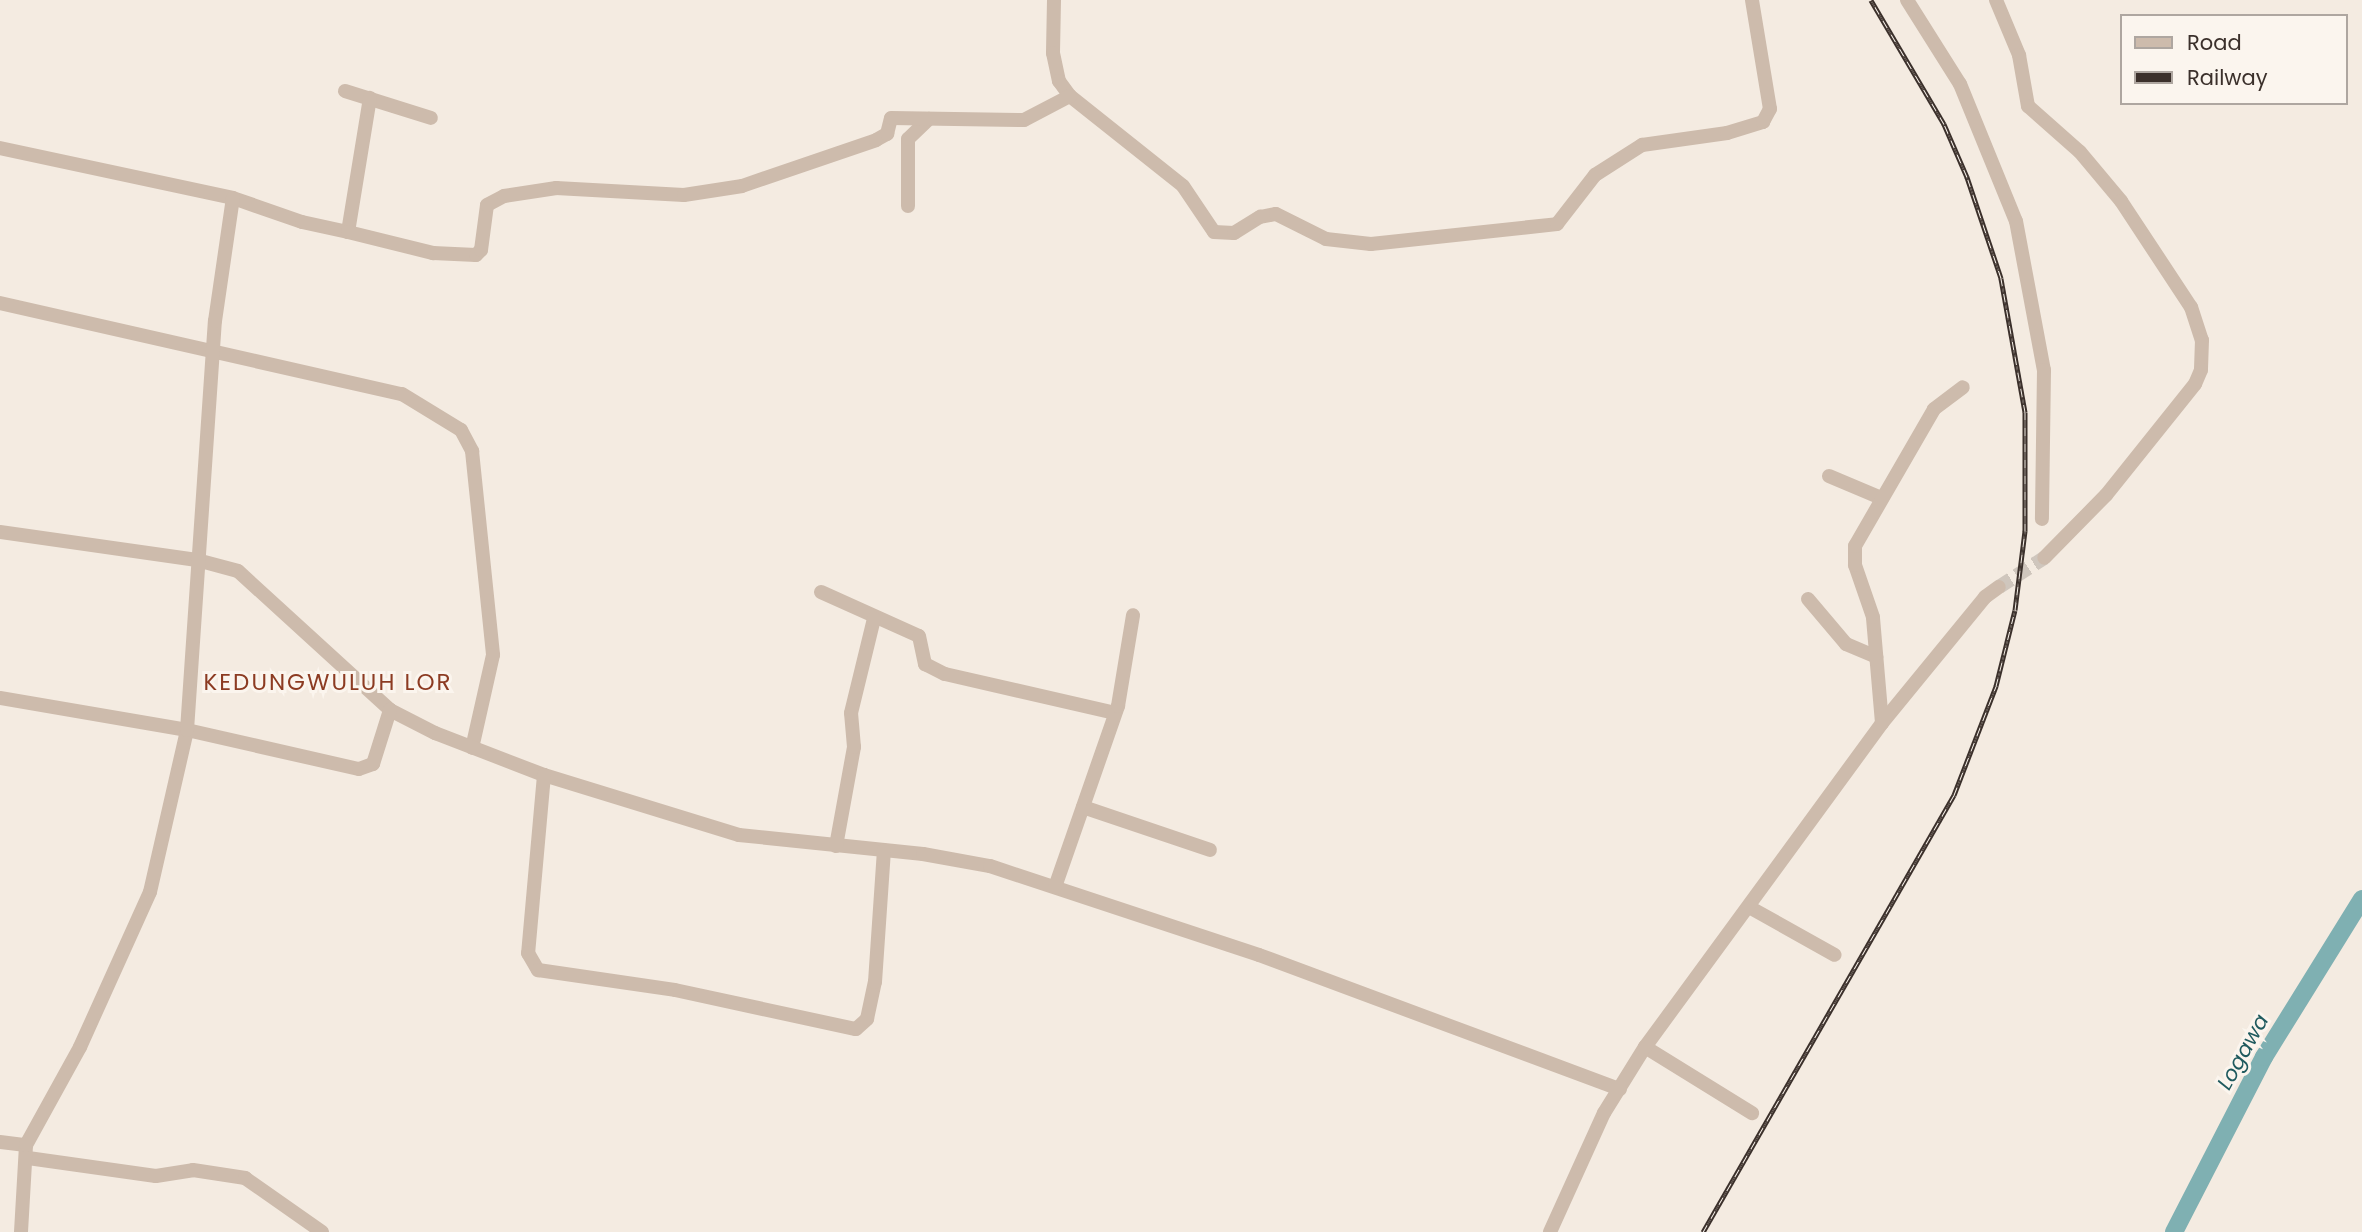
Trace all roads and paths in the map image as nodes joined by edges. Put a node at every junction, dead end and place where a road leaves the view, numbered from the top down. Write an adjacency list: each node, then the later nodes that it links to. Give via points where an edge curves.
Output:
1 (1054, 0): 6 (street, via 1054,63)
2 (1752, 0): 6 (street, via 1767,79 1767,120 1727,134 1642,145 1595,175 1562,222 1554,225 1356,244 1326,239 1276,214 1260,217 1234,233 1214,232 1183,186)
3 (1907, 0): 19 (street, via 1960,84 2000,178 2027,267 2044,376)
4 (1996, 0): 21 (street, via 2019,55 2028,106 2072,144 2122,201 2191,307 2202,340 2202,370 2195,384 2106,495)
5 (345, 91): 7 (street)
6 (1070, 96): 9 (street, via 1024,120)
7 (370, 98): 8 (street); 13 (street)
8 (431, 118)
9 (929, 119): 12 (street, via 908,139); 13 (street, via 891,118 887,134 876,140 742,186 684,195 556,188 496,198 487,205 481,250 476,255 433,253)
10 (0, 148): 11 (street)
11 (233, 198): 13 (street); 15 (street)
12 (908, 206)
13 (348, 232)
14 (0, 303): 15 (street)
15 (212, 350): 22 (street); 34 (street, via 402,394 434,411 468,440 493,655)
16 (1963, 387): 18 (street, via 1934,409)
17 (1829, 476): 18 (street)
18 (1881, 498): 28 (street, via 1856,541 1854,555 1873,617)
19 (2042, 519)
20 (0, 532): 22 (street)
21 (2044, 558)
22 (197, 560): 30 (street, via 244,575); 33 (street)
23 (1999, 587): 32 (street, via 1985,597)
24 (821, 592): 27 (street)
25 (1808, 599): 28 (street, via 1846,644)
26 (1133, 615): 31 (street)
27 (874, 619): 31 (street, via 919,636 925,664 945,674); 37 (street, via 852,704 854,747)
28 (1876, 657): 32 (street)
29 (0, 698): 33 (street)
30 (390, 710): 33 (street, via 373,764 365,769); 34 (street)
31 (1115, 713): 36 (street)
32 (1882, 723): 41 (street)
33 (187, 730): 47 (street, via 145,904)
34 (472, 748): 35 (street)
35 (544, 775): 37 (street, via 739,835); 38 (street, via 528,953 538,970 675,990 856,1028 867,1019 874,982)
36 (1083, 807): 39 (street, via 1159,829); 40 (street)
37 (836, 845): 38 (street)
38 (884, 850): 40 (street, via 978,863)
39 (1210, 850)
40 (1055, 887): 44 (street, via 1259,954)
41 (1748, 907): 42 (street); 43 (street)
42 (1835, 955)
43 (1645, 1047): 44 (street); 45 (street)
44 (1620, 1088): 50 (street)
45 (1752, 1113)
46 (0, 1142): 47 (street)
47 (27, 1152): 48 (street); 49 (street, via 156,1177 192,1170 244,1178)
48 (21, 1232)
49 (322, 1232)
50 (1550, 1232)

